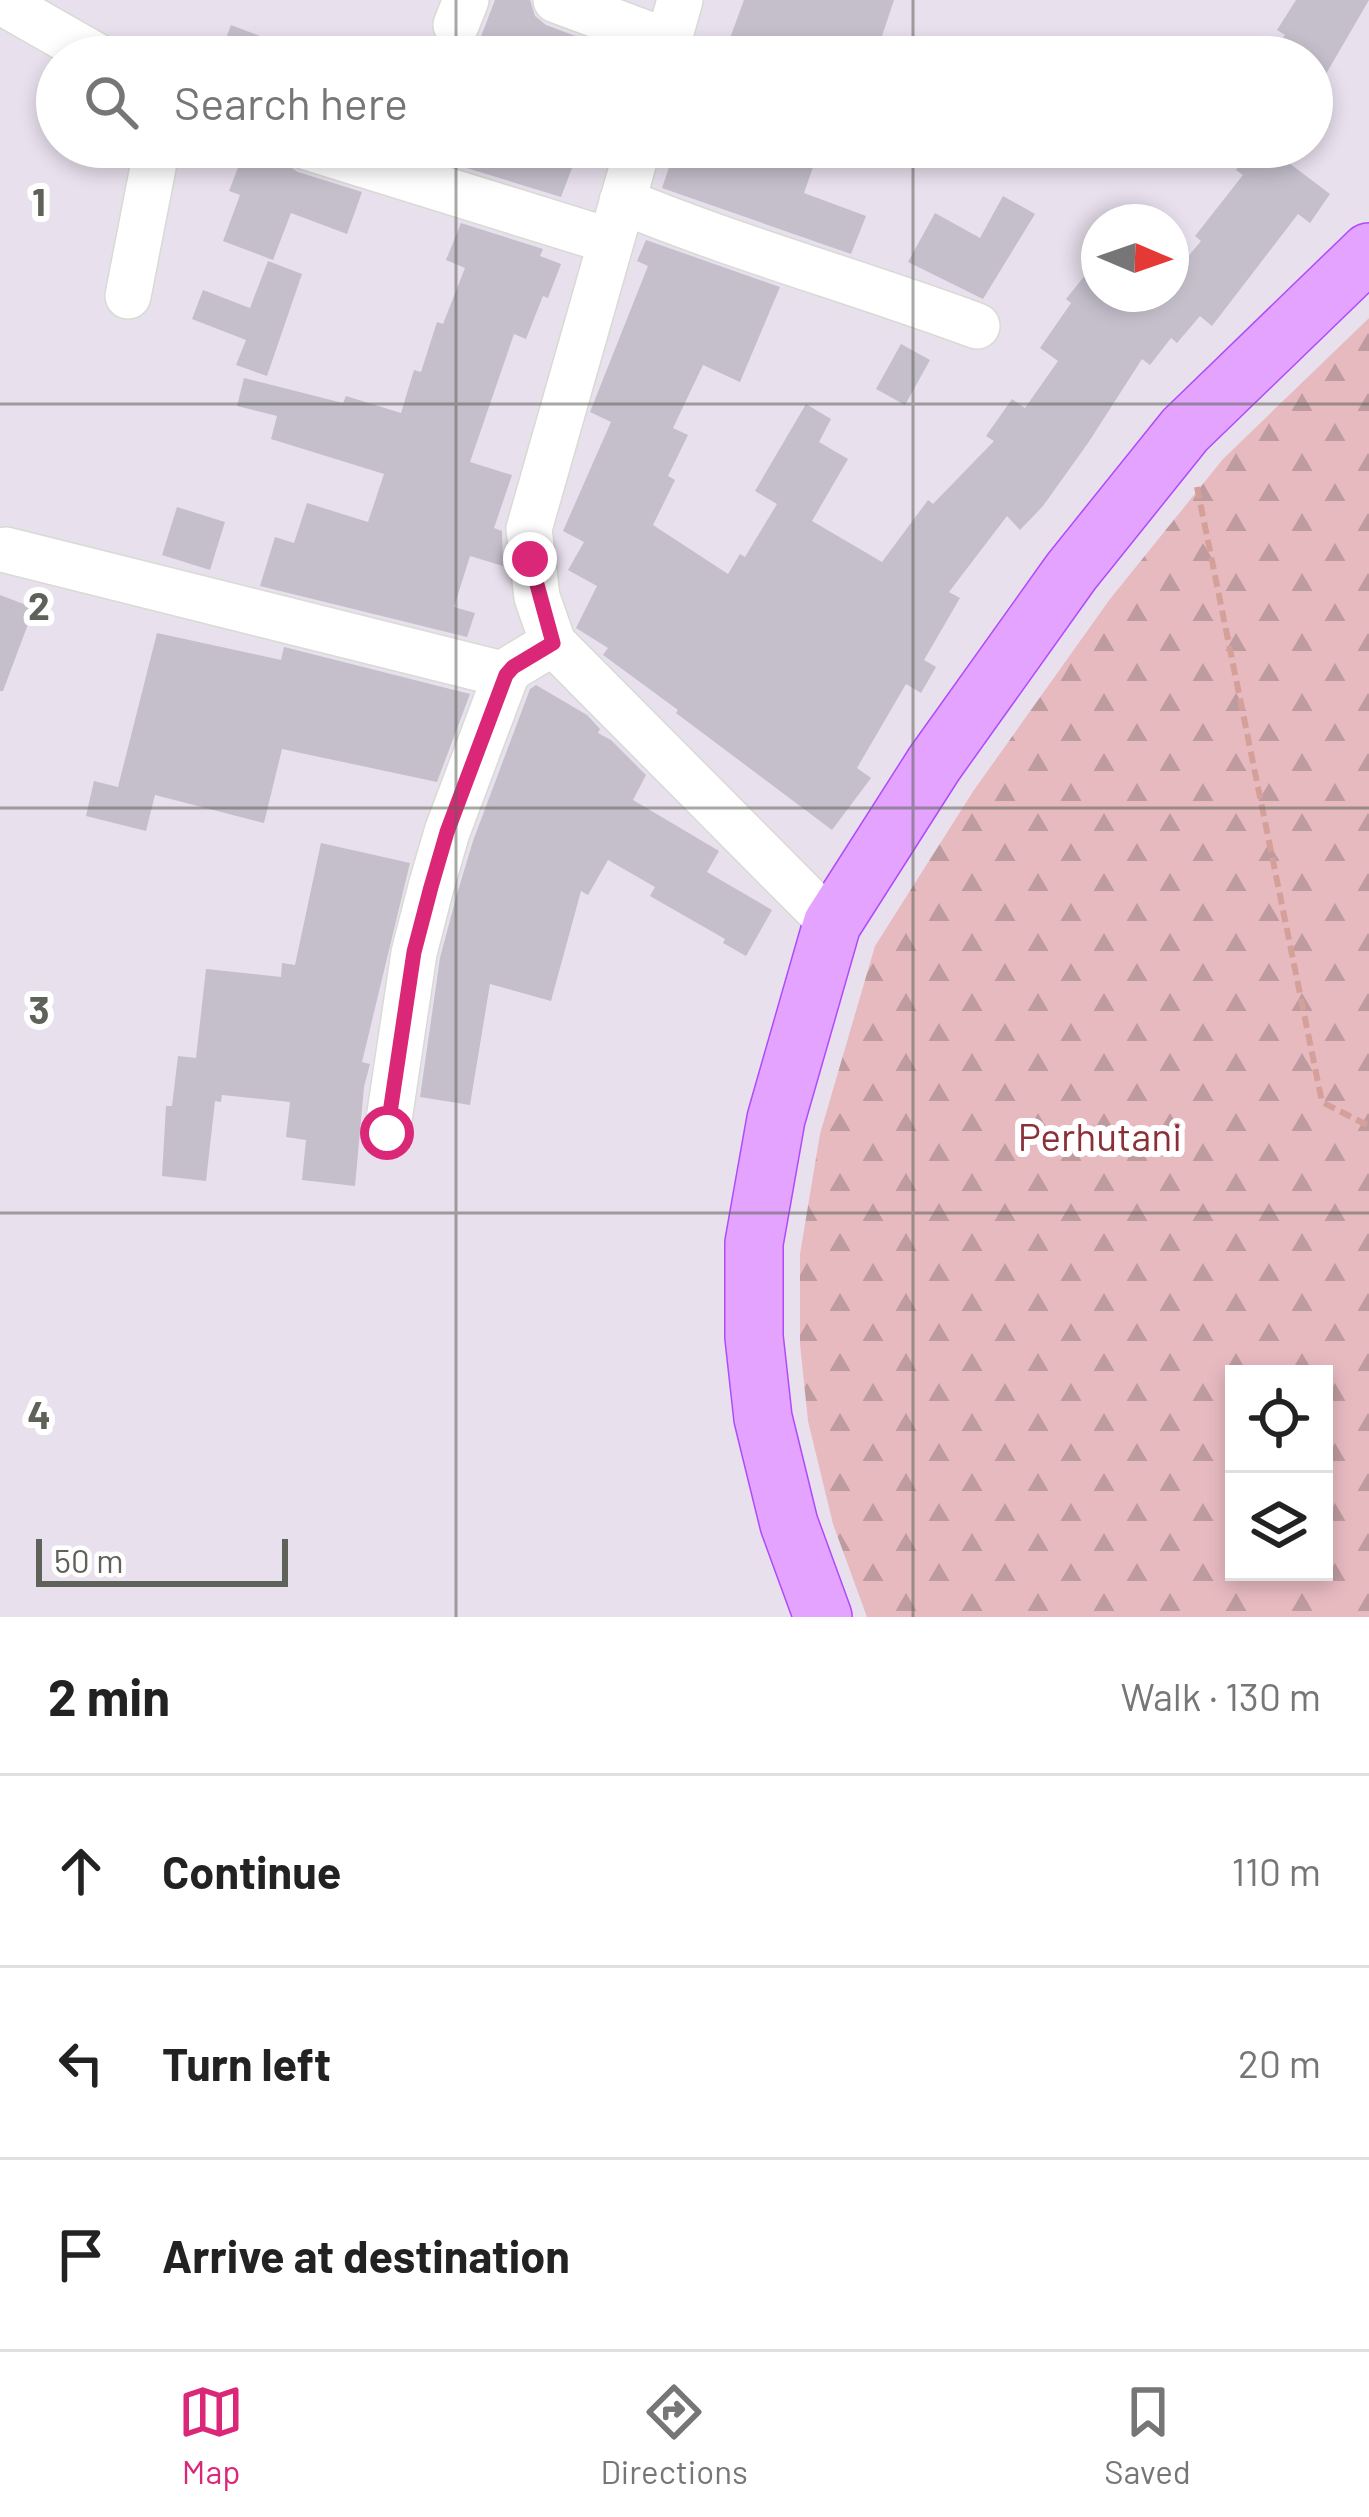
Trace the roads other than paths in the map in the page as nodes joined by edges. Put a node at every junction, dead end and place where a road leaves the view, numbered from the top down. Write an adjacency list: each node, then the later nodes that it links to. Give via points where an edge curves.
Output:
1 (556, 0): 4 (street)
2 (0, 1): 3 (street)
3 (66, 15)
4 (671, 33)
5 (153, 168): 10 (street)
6 (395, 168): 8 (street)
7 (632, 168): 8 (street)
8 (616, 221): 11 (street, via 850,279); 13 (street, via 529,529 537,597)
9 (1369, 252): 15 (main road, via 1185,430 1071,572)
10 (128, 296)
11 (977, 326)
12 (6, 550): 14 (street)
13 (553, 643): 14 (street); 15 (street)
14 (506, 675): 16 (street, via 420,931)
15 (832, 924): 17 (main road, via 776,1119 754,1243 763,1418)
16 (387, 1133)
17 (823, 1617)

